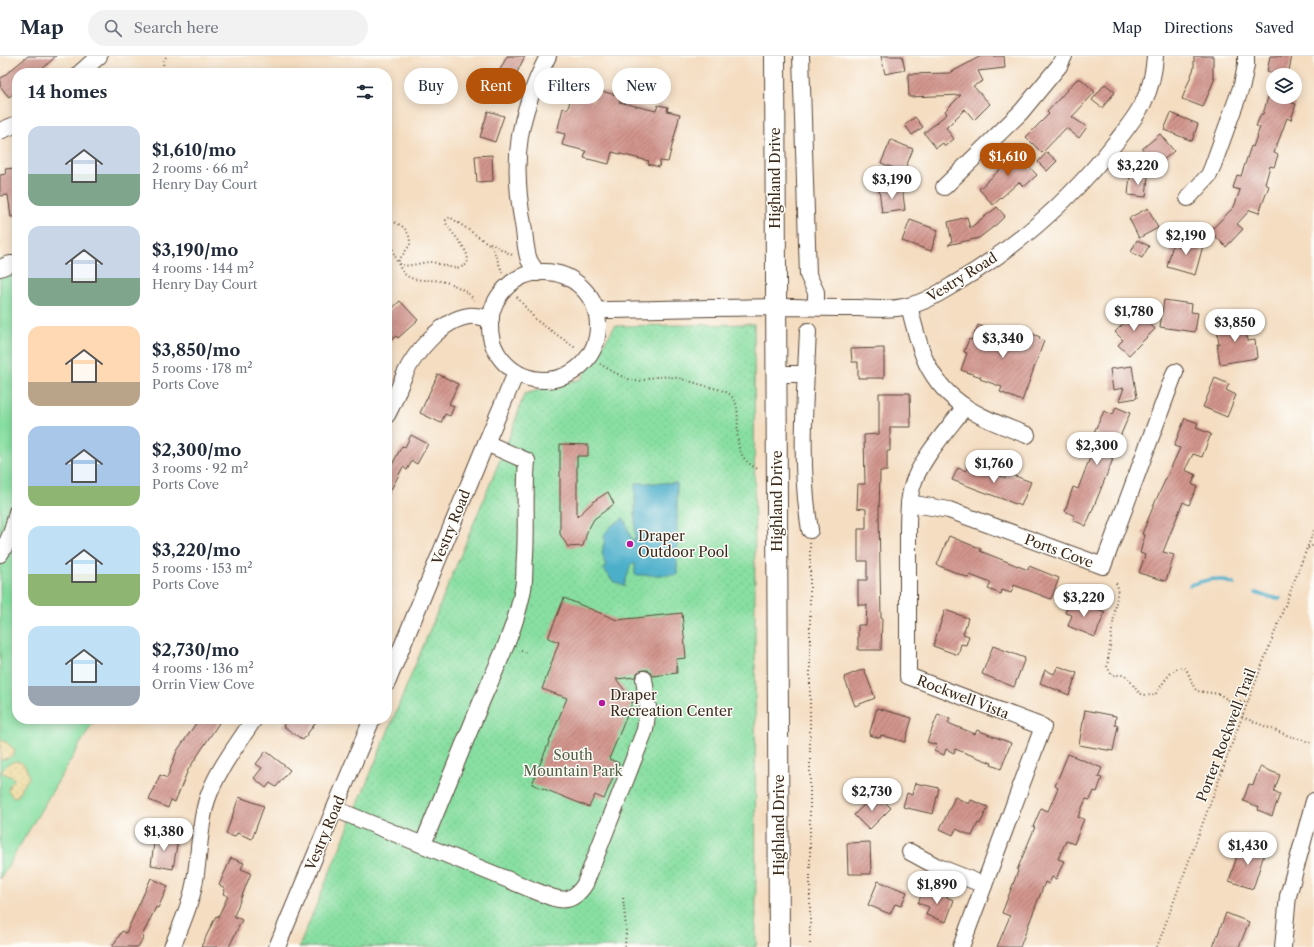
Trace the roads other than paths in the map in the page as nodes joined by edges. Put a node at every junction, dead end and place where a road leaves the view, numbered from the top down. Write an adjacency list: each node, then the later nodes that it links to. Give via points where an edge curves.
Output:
1 (99, 56): 8 (street)
2 (548, 56): 15 (street, via 536,78 527,104 518,145 517,163 518,193 529,259)
3 (774, 56): 17 (main road, Highland Drive)
4 (800, 56): 18 (street, via 808,275 816,292)
5 (1064, 56): 11 (street, via 1059,66 1021,112)
6 (1155, 56): 16 (street, Vestry Road, via 1154,71 1144,102 1107,153 1078,186 1022,237 973,273 935,296)
7 (1246, 56): 12 (street, via 1242,85 1212,168)
8 (86, 68)
9 (12, 126): 10 (street)
10 (0, 131)
11 (944, 188)
12 (1188, 198)
13 (12, 264): 14 (street)
14 (0, 268)
15 (537, 273): 19 (street, via 567,277 590,297); 20 (street, via 520,278 506,288 496,302)
16 (909, 306): 18 (street, Vestry Road, via 877,309); 27 (street, via 926,362 942,387)
17 (775, 307): 18 (street, Vestry Road); 19 (street, Vestry Road); 24 (main road, Highland Drive)
18 (816, 308)
19 (596, 312): 23 (street, via 598,330 594,348 584,363 569,374 552,380 533,380)
20 (491, 319): 23 (street, via 490,335 495,350 504,363); 26 (street, via 465,316 448,325 428,341 410,362)
21 (808, 331): 25 (street)
22 (1175, 372): 30 (street, Ports Cove, via 1103,566 948,510)
23 (516, 373): 29 (street, Vestry Road)
24 (776, 374): 25 (street); 45 (main road, Highland Drive)
25 (806, 374): 31 (street, via 803,457 806,510)
26 (392, 403)
27 (964, 408): 28 (street, via 996,424); 30 (street, Rockwell Vista, via 923,463 912,487)
28 (1027, 435)
29 (486, 442): 34 (street, Vestry Road); 40 (street, via 527,461 523,589 493,677)
30 (909, 503): 42 (street, Rockwell Vista, via 908,676 1043,727)
31 (810, 530)
32 (12, 534): 33 (street)
33 (0, 554)
34 (392, 671)
35 (644, 679): 40 (street, via 648,707 645,730 585,884 574,896 560,900)
36 (251, 724): 43 (street, via 225,762 207,801 193,890)
37 (370, 724): 39 (street, Vestry Road)
38 (1314, 801): 47 (street, via 1288,896)
39 (335, 809): 40 (street); 44 (street, Vestry Road)
40 (423, 844)
41 (910, 852): 42 (street, via 936,866)
42 (984, 885): 46 (street, Rockwell Vista)
43 (172, 947)
44 (277, 947)
45 (779, 947)
46 (961, 947)
47 (1283, 947)

